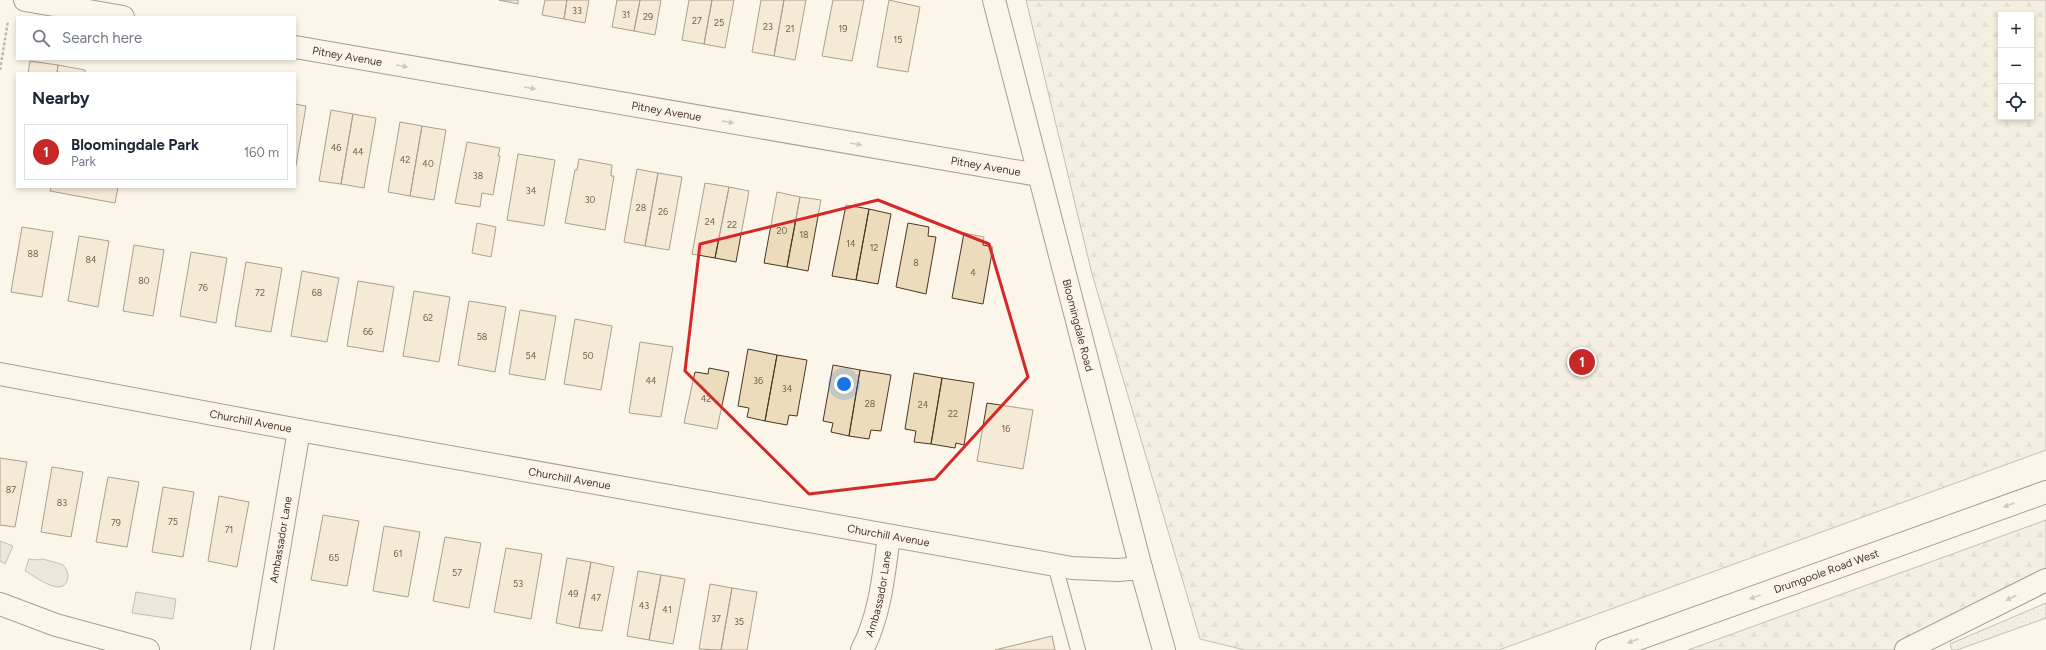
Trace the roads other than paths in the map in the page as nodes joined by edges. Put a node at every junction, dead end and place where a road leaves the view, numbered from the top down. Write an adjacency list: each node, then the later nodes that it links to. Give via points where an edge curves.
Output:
1 (25, 0): 3 (main road)
2 (994, 0): 5 (main road, Bloomingdale Road)
3 (117, 16)
4 (296, 47): 5 (main road, Pitney Avenue, one-way to 5)
5 (1038, 175): 11 (main road, Bloomingdale Road)
6 (0, 374): 7 (main road, Churchill Avenue)
7 (299, 430): 9 (main road, Churchill Avenue); 15 (main road, Ambassador Lane)
8 (2046, 492): 19 (main road, Drumgoole Road West, one-way to 19)
9 (889, 536): 10 (main road, Churchill Avenue); 16 (main road, Ambassador Lane, via 869,638)
10 (1055, 565): 11 (main road, Churchill Avenue, via 1094,569); 17 (lane)
11 (1141, 568): 18 (main road, Bloomingdale Road)
12 (2046, 580): 20 (main road, one-way to 20)
13 (0, 604): 14 (main road, via 56,626)
14 (148, 650)
15 (262, 650)
16 (862, 650)
17 (1078, 650)
18 (1164, 650)
19 (1607, 650)
20 (1906, 650)

